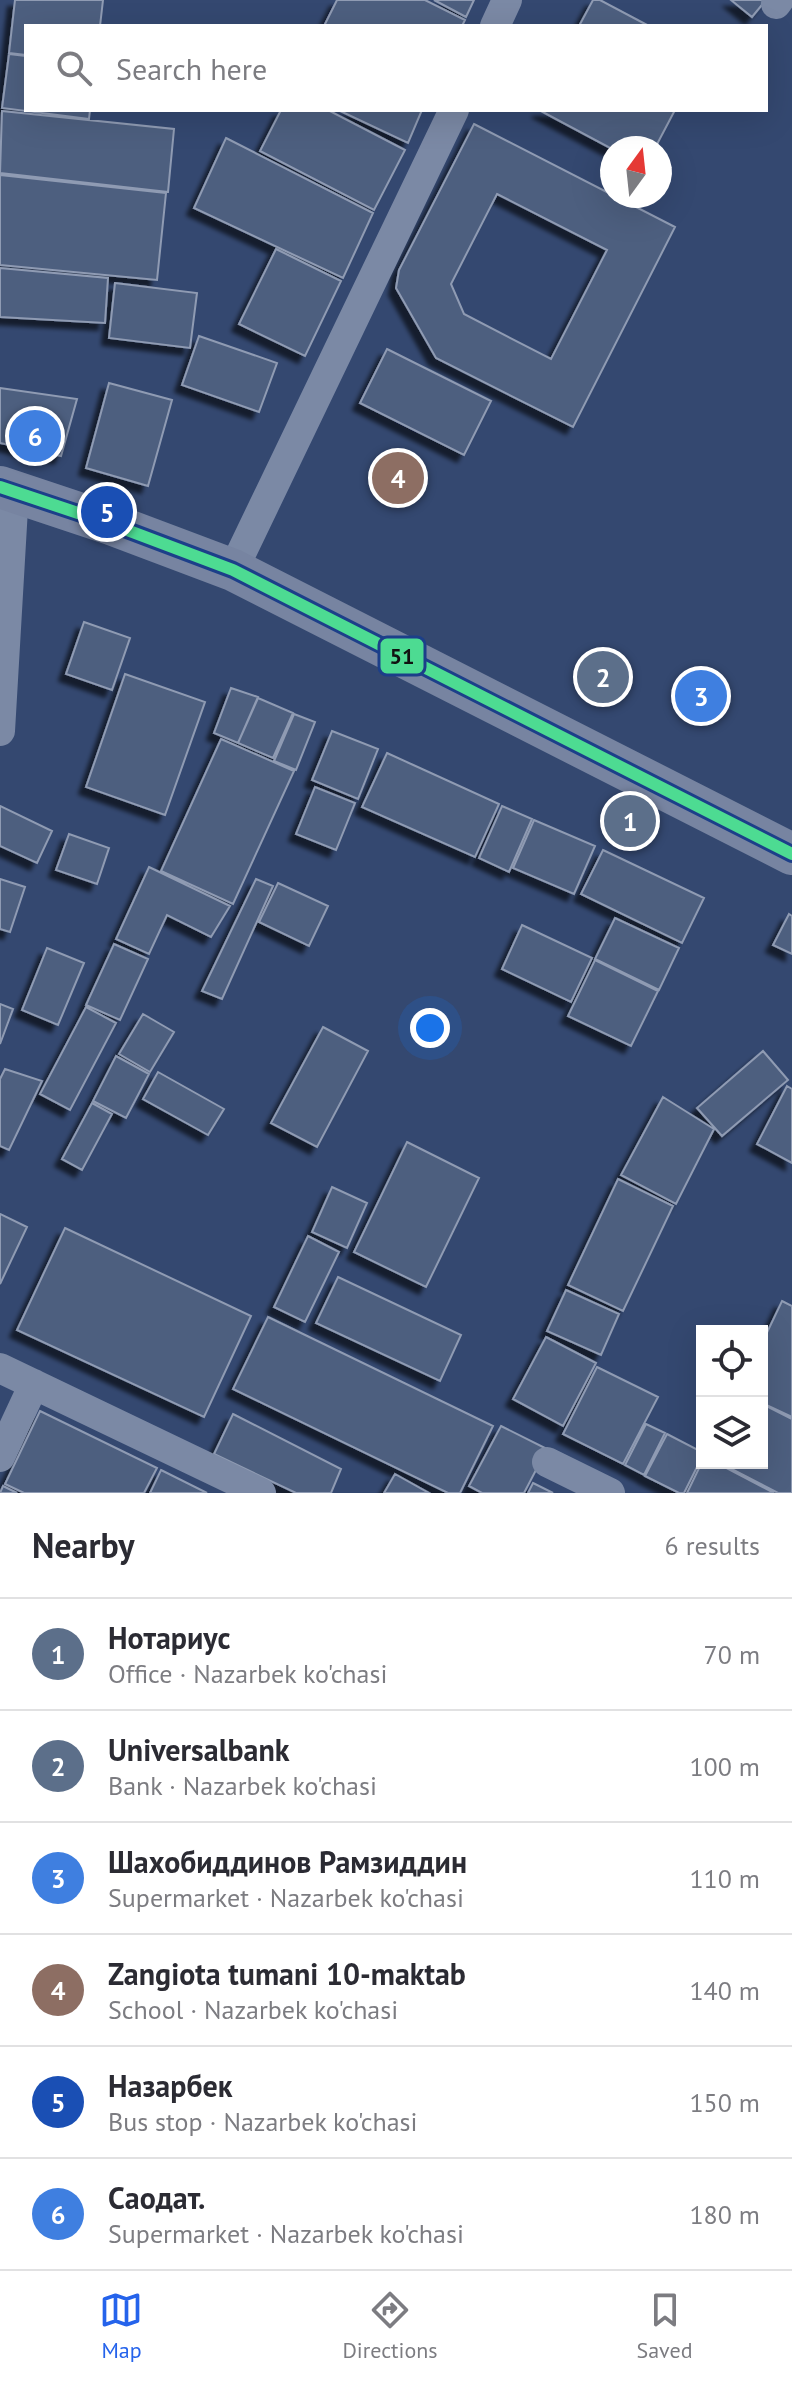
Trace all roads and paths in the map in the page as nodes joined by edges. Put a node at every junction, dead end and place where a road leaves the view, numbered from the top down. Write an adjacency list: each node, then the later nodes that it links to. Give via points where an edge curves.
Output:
1 (507, 0): 2 (street)
2 (496, 24)
3 (453, 112): 5 (street)
4 (7, 489): 5 (main road); 6 (street)
5 (233, 570): 7 (main road)
6 (0, 731)
7 (792, 854)
8 (0, 1368): 9 (street)
9 (34, 1384): 10 (street); 12 (street)
10 (0, 1457)
11 (547, 1462): 13 (street)
12 (261, 1493)
13 (610, 1493)

